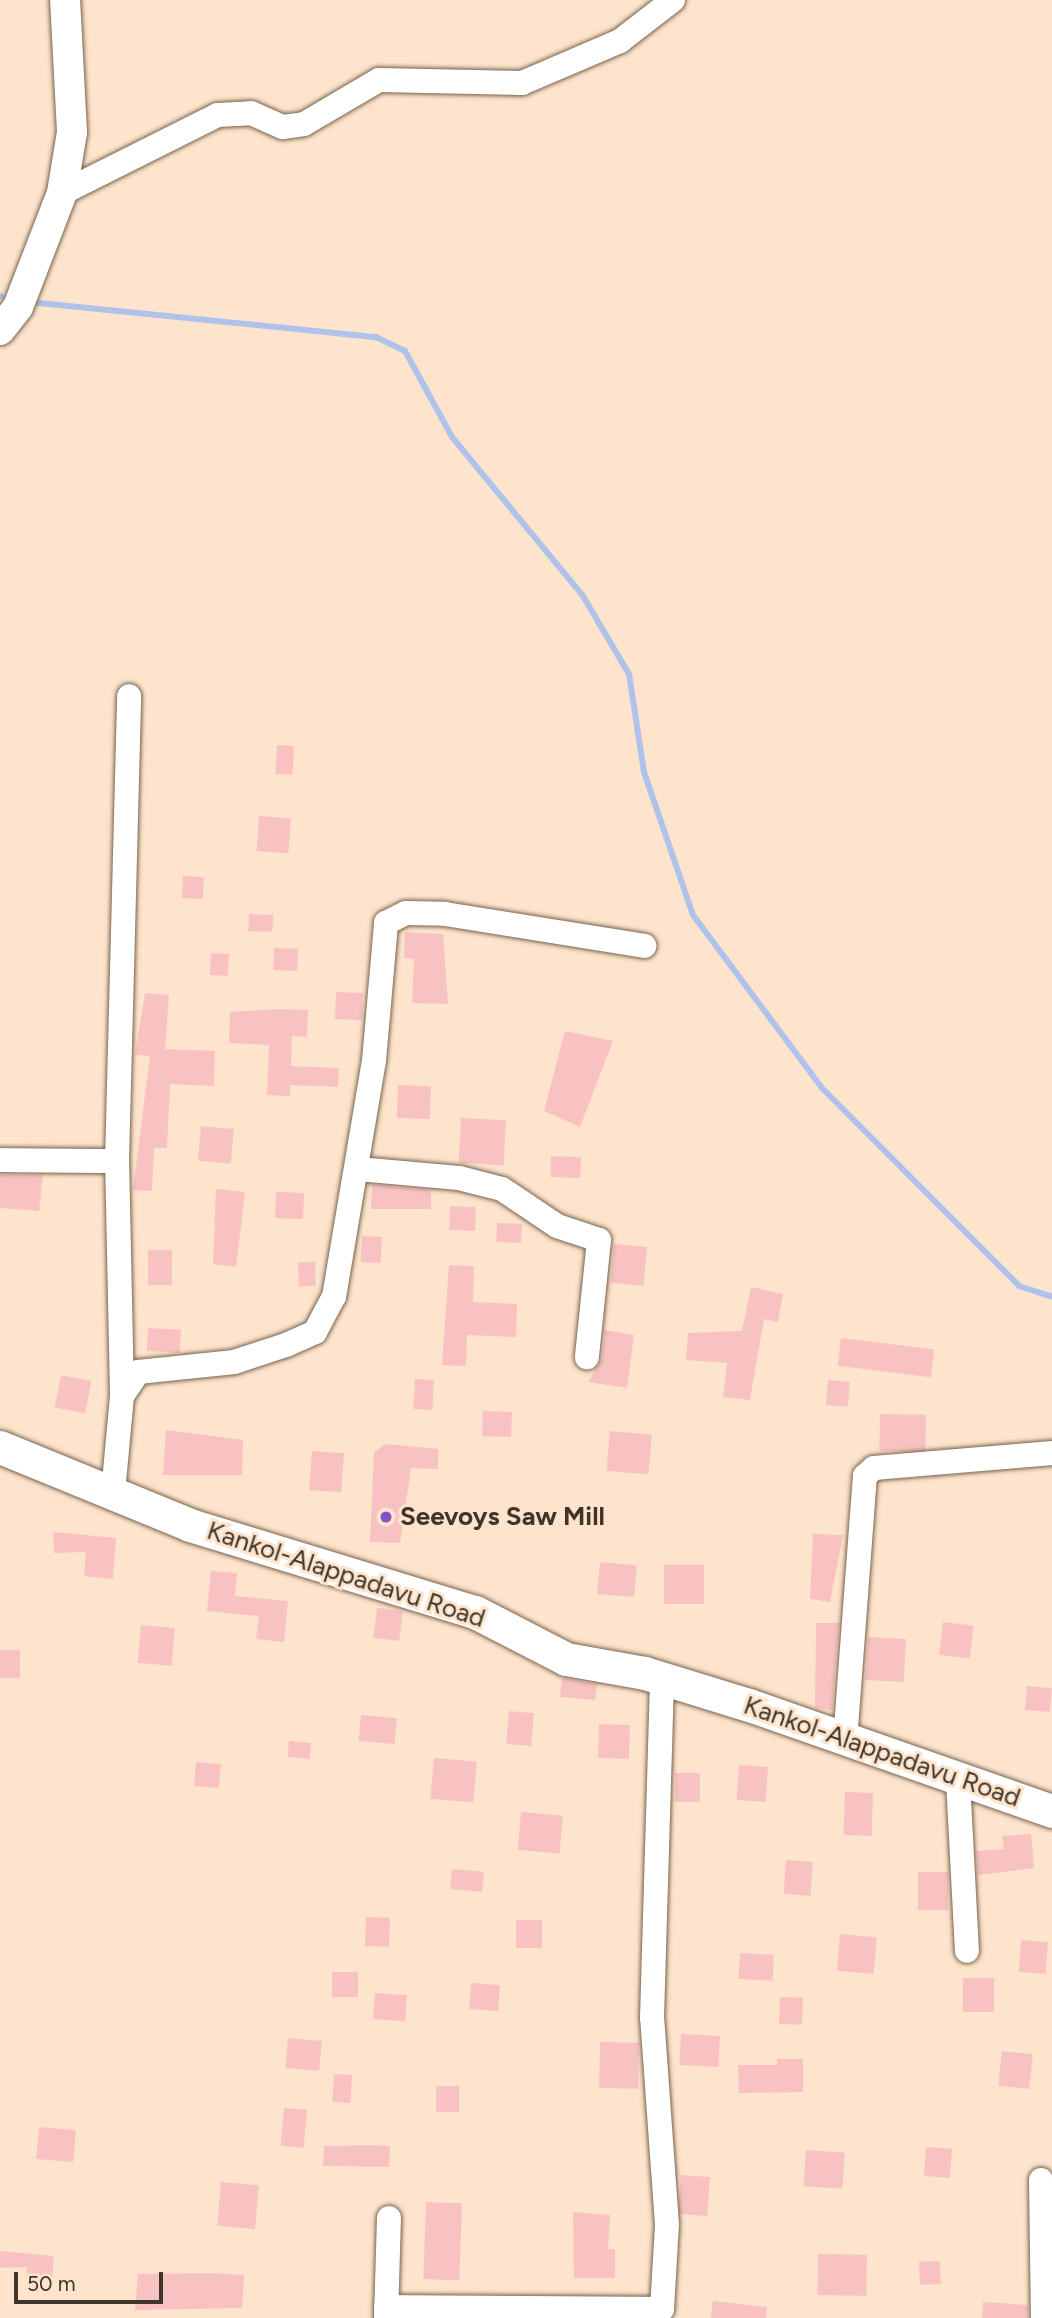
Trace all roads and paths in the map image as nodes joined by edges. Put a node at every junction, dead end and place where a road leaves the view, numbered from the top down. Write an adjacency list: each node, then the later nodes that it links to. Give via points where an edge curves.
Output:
1 (65, 0): 3 (street, via 72,132)
2 (673, 0): 3 (street, via 621,41 522,83 379,80 304,124 283,127 251,113 218,115)
3 (62, 193): 4 (street, via 18,307)
4 (0, 330)
5 (129, 696): 8 (street)
6 (644, 946): 9 (street, via 445,914 406,913 386,923)
7 (0, 1160): 8 (street)
8 (117, 1161): 11 (street, via 125,1285)
9 (358, 1169): 10 (street, via 459,1178 502,1189 557,1226 600,1240); 11 (street, via 334,1297 315,1332 234,1362 138,1372)
10 (587, 1357)
11 (122, 1396): 14 (street)
12 (0, 1447): 14 (main road, Kankol-Alappadavu Road)
13 (1052, 1453): 16 (street, via 874,1468 865,1476)
14 (113, 1493): 15 (main road, Kankol-Alappadavu Road, via 190,1525 475,1612 566,1659)
15 (662, 1678): 16 (main road, Kankol-Alappadavu Road); 22 (street, via 652,2018 667,2225 662,2309)
16 (845, 1741): 17 (main road, Kankol-Alappadavu Road)
17 (958, 1780): 18 (main road, Kankol-Alappadavu Road); 19 (street)
18 (1052, 1811)
19 (967, 1951)
20 (1041, 2180): 23 (street)
21 (389, 2218): 22 (street)
22 (386, 2313)
23 (1043, 2318)

